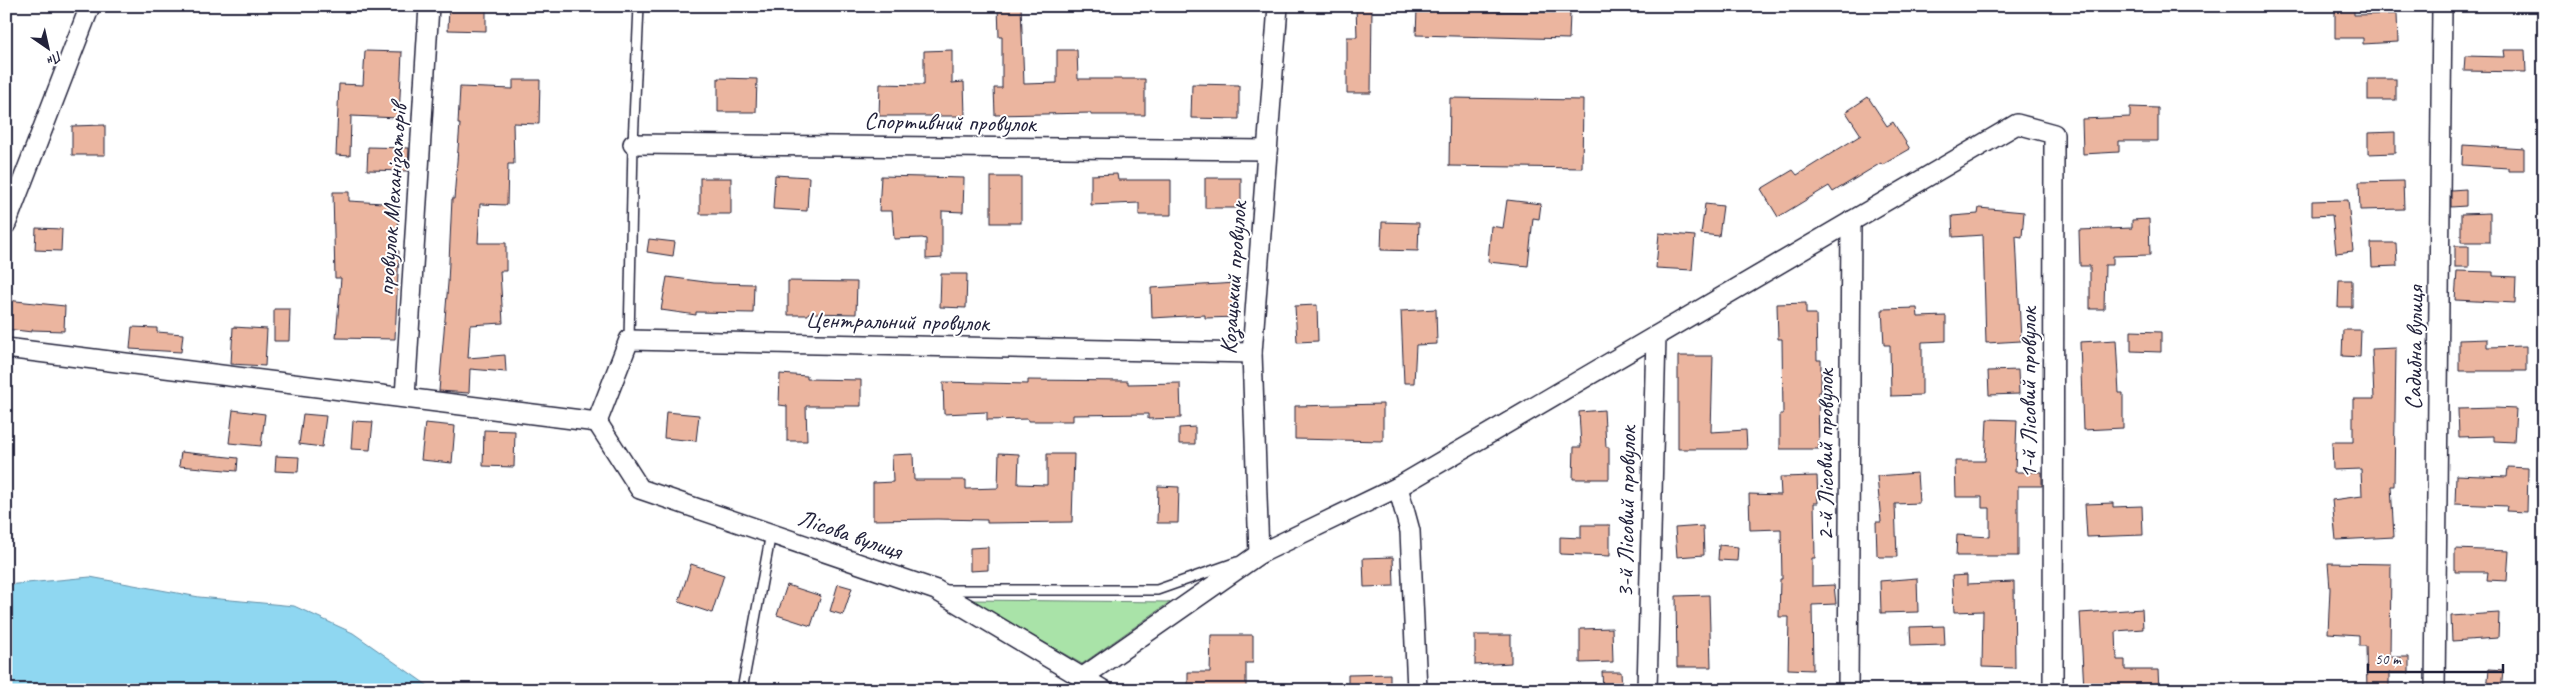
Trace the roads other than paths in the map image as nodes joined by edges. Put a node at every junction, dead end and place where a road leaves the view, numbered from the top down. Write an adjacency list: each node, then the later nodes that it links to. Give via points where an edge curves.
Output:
1 (90, 6): 9 (street)
2 (429, 6): 14 (street, провулок Механізаторів)
3 (639, 6): 6 (lane)
4 (1278, 6): 7 (street, Козацький провулок)
5 (2442, 6): 27 (street, Садибна вулиця)
6 (633, 144): 7 (street, Спортивний провулок); 11 (lane)
7 (1267, 150): 13 (street, Козацький провулок)
8 (1852, 221): 10 (street); 25 (street, 2-й Лісовий провулок); 26 (street, 1-й Лісовий провулок, via 2017,124 2054,134)
9 (6, 224)
10 (1656, 336): 16 (street); 24 (street, 3-й Лісовий провулок)
11 (629, 340): 13 (street, Центральний провулок); 15 (street)
12 (6, 348): 14 (street)
13 (1252, 353): 18 (street, Козацький провулок)
14 (404, 397): 15 (street)
15 (597, 422): 17 (street, Лісова вулиця, via 640,489)
16 (1398, 487): 18 (street); 23 (street, via 1410,531)
17 (771, 533): 19 (street, Лісова вулиця); 21 (lane)
18 (1259, 554): 19 (lane, via 1157,590); 20 (street)
19 (936, 590): 20 (street, Лісова вулиця)
20 (1083, 684): 22 (street, Лісова вулиця)
21 (742, 690)
22 (1103, 690)
23 (1418, 690)
24 (1647, 690)
25 (1848, 690)
26 (2053, 690)
27 (2435, 690)

